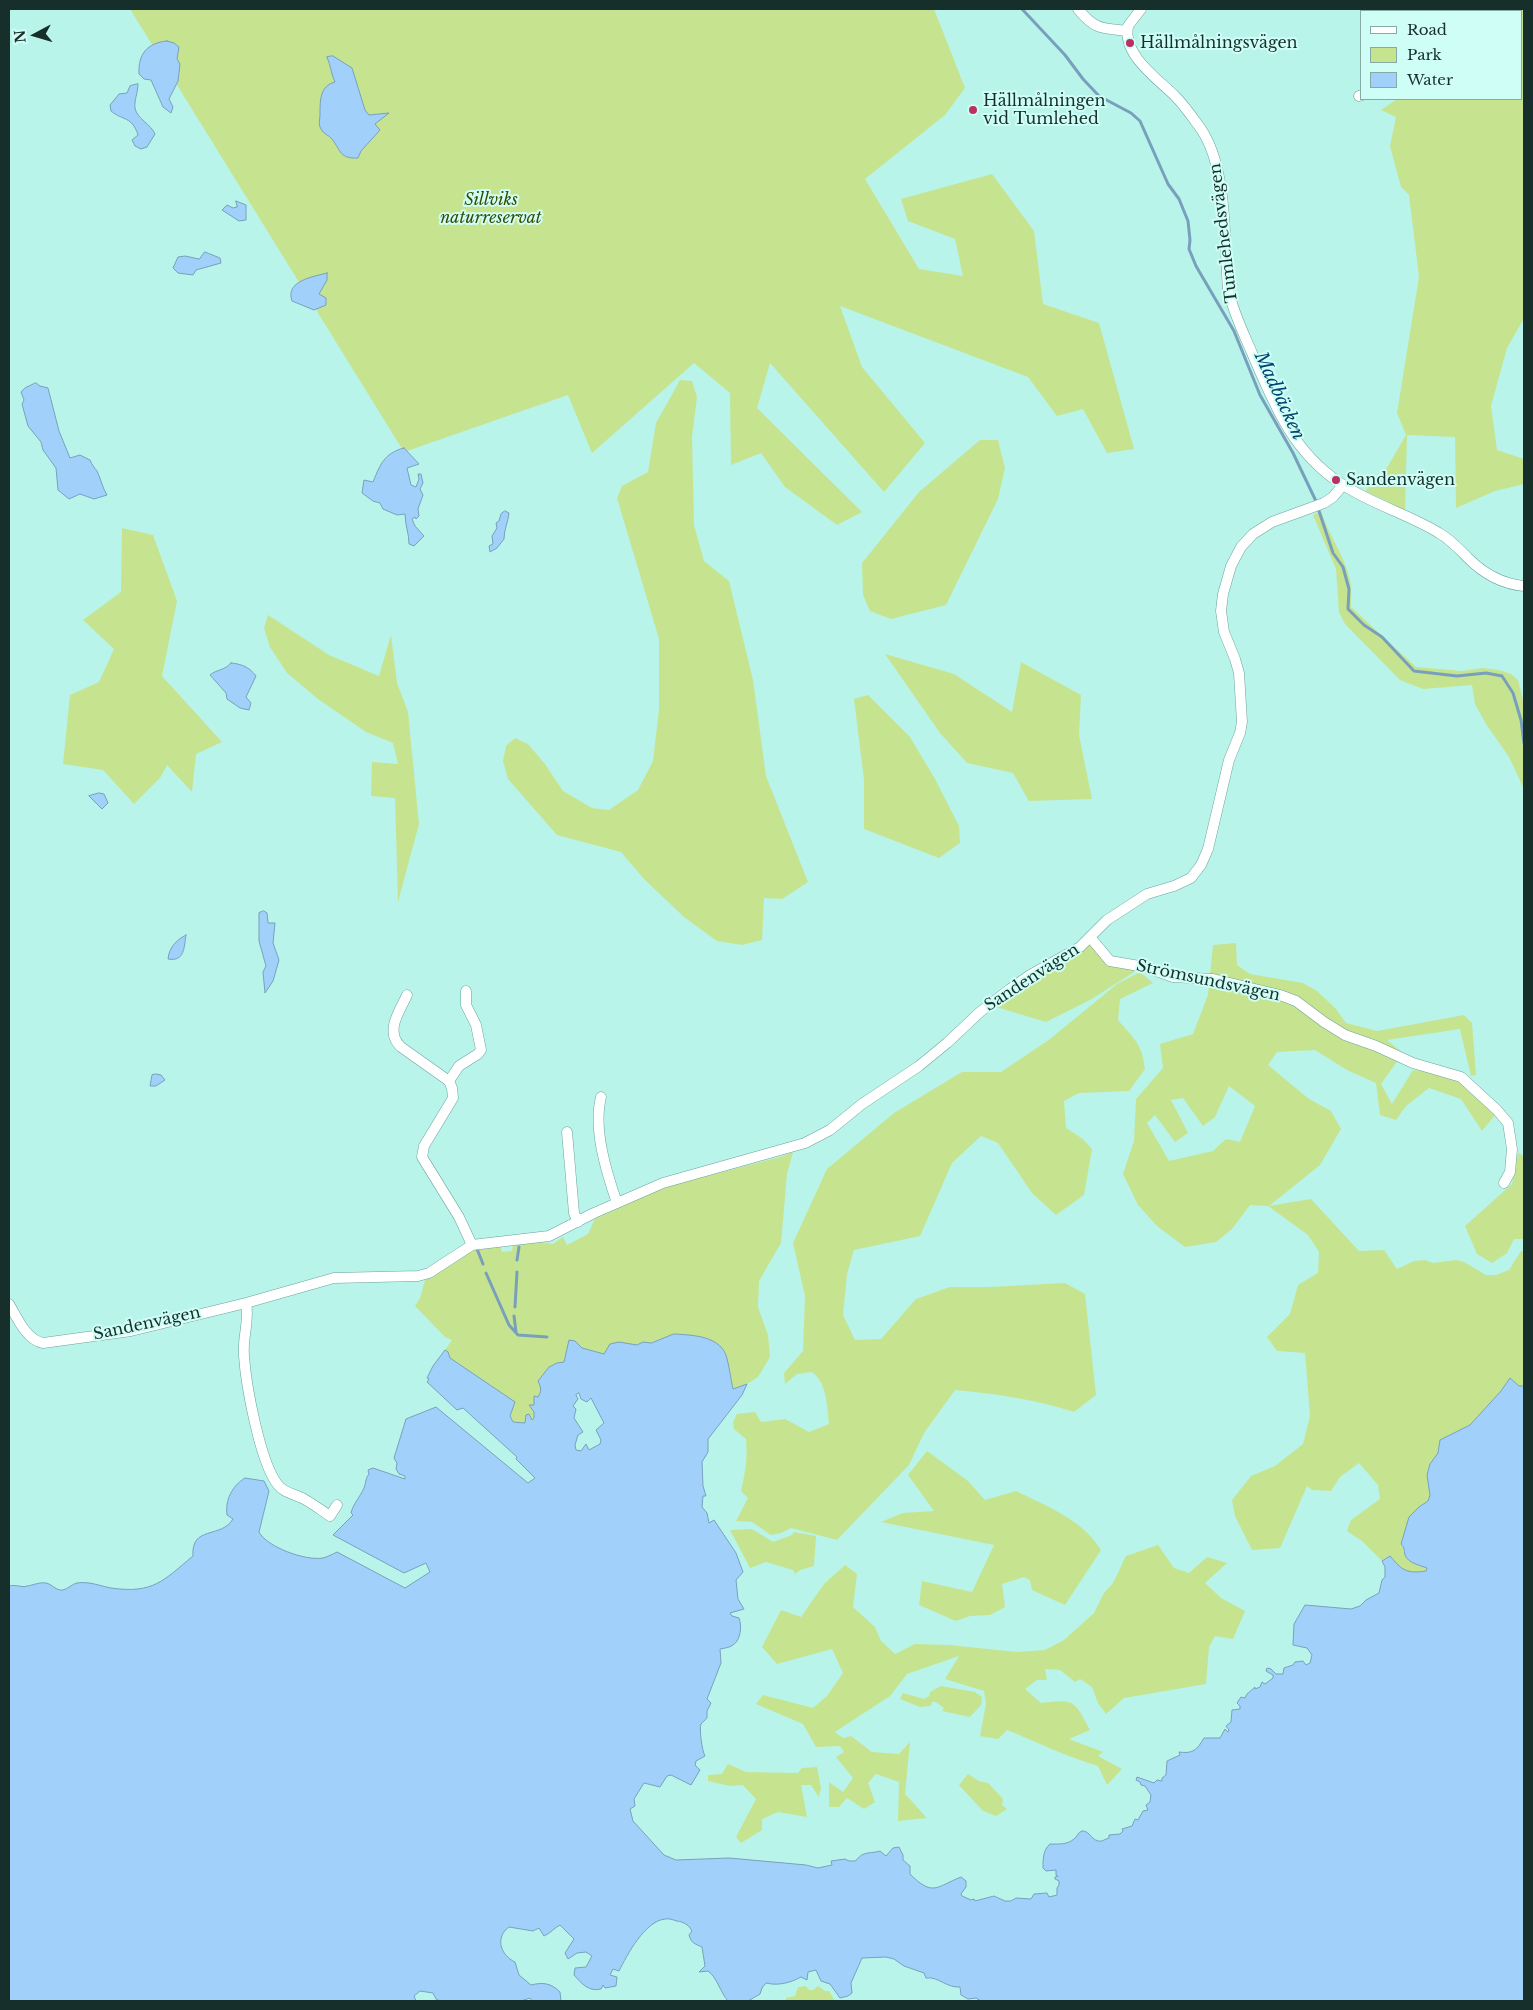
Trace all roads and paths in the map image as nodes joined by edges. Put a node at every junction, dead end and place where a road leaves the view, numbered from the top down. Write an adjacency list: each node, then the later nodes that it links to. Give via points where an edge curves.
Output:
1 (1078, 9): 3 (street, via 1094,25)
2 (1141, 9): 3 (street, via 1131,21)
3 (1128, 31): 4 (street, Tumlehedsvägen, via 1134,52 1189,113 1213,152 1220,178 1232,306 1272,401 1285,426 1308,456)
4 (1343, 485): 5 (street, Tumlehedsvägen, via 1440,533 1493,578); 6 (street, Sandenvägen, via 1333,497 1319,505 1272,522 1253,534 1241,547 1230,570 1221,611 1224,632 1239,673 1242,722 1201,866 1185,882 1141,897 1107,920)
5 (1524, 586)
6 (1090, 938): 12 (street, Strömsundsvägen, via 1110,961 1145,967 1173,977 1213,978 1280,995 1296,1001 1345,1035 1413,1063 1461,1077 1508,1123 1512,1149 1510,1172); 13 (street, Sandenvägen, via 992,1001 919,1066 830,1130 796,1147 662,1183)
7 (466, 991): 9 (street, via 466,1005 476,1025 481,1050 459,1066)
8 (407, 995): 9 (street, via 395,1021 394,1040)
9 (449, 1081): 15 (street, via 452,1098 424,1146 422,1157)
10 (601, 1097): 13 (street, via 598,1124)
11 (567, 1132): 14 (street, via 574,1213)
12 (1504, 1183)
13 (617, 1203): 14 (street, Sandenvägen)
14 (578, 1222): 15 (street, Sandenvägen, via 549,1236)
15 (472, 1245): 16 (street, Sandenvägen, via 423,1275 334,1278)
16 (246, 1303): 17 (street, Sandenvägen, via 109,1335 43,1344 29,1336); 18 (street, via 244,1354 247,1376 252,1409 270,1472 286,1492 303,1498 330,1516)
17 (9, 1304)
18 (336, 1505)

